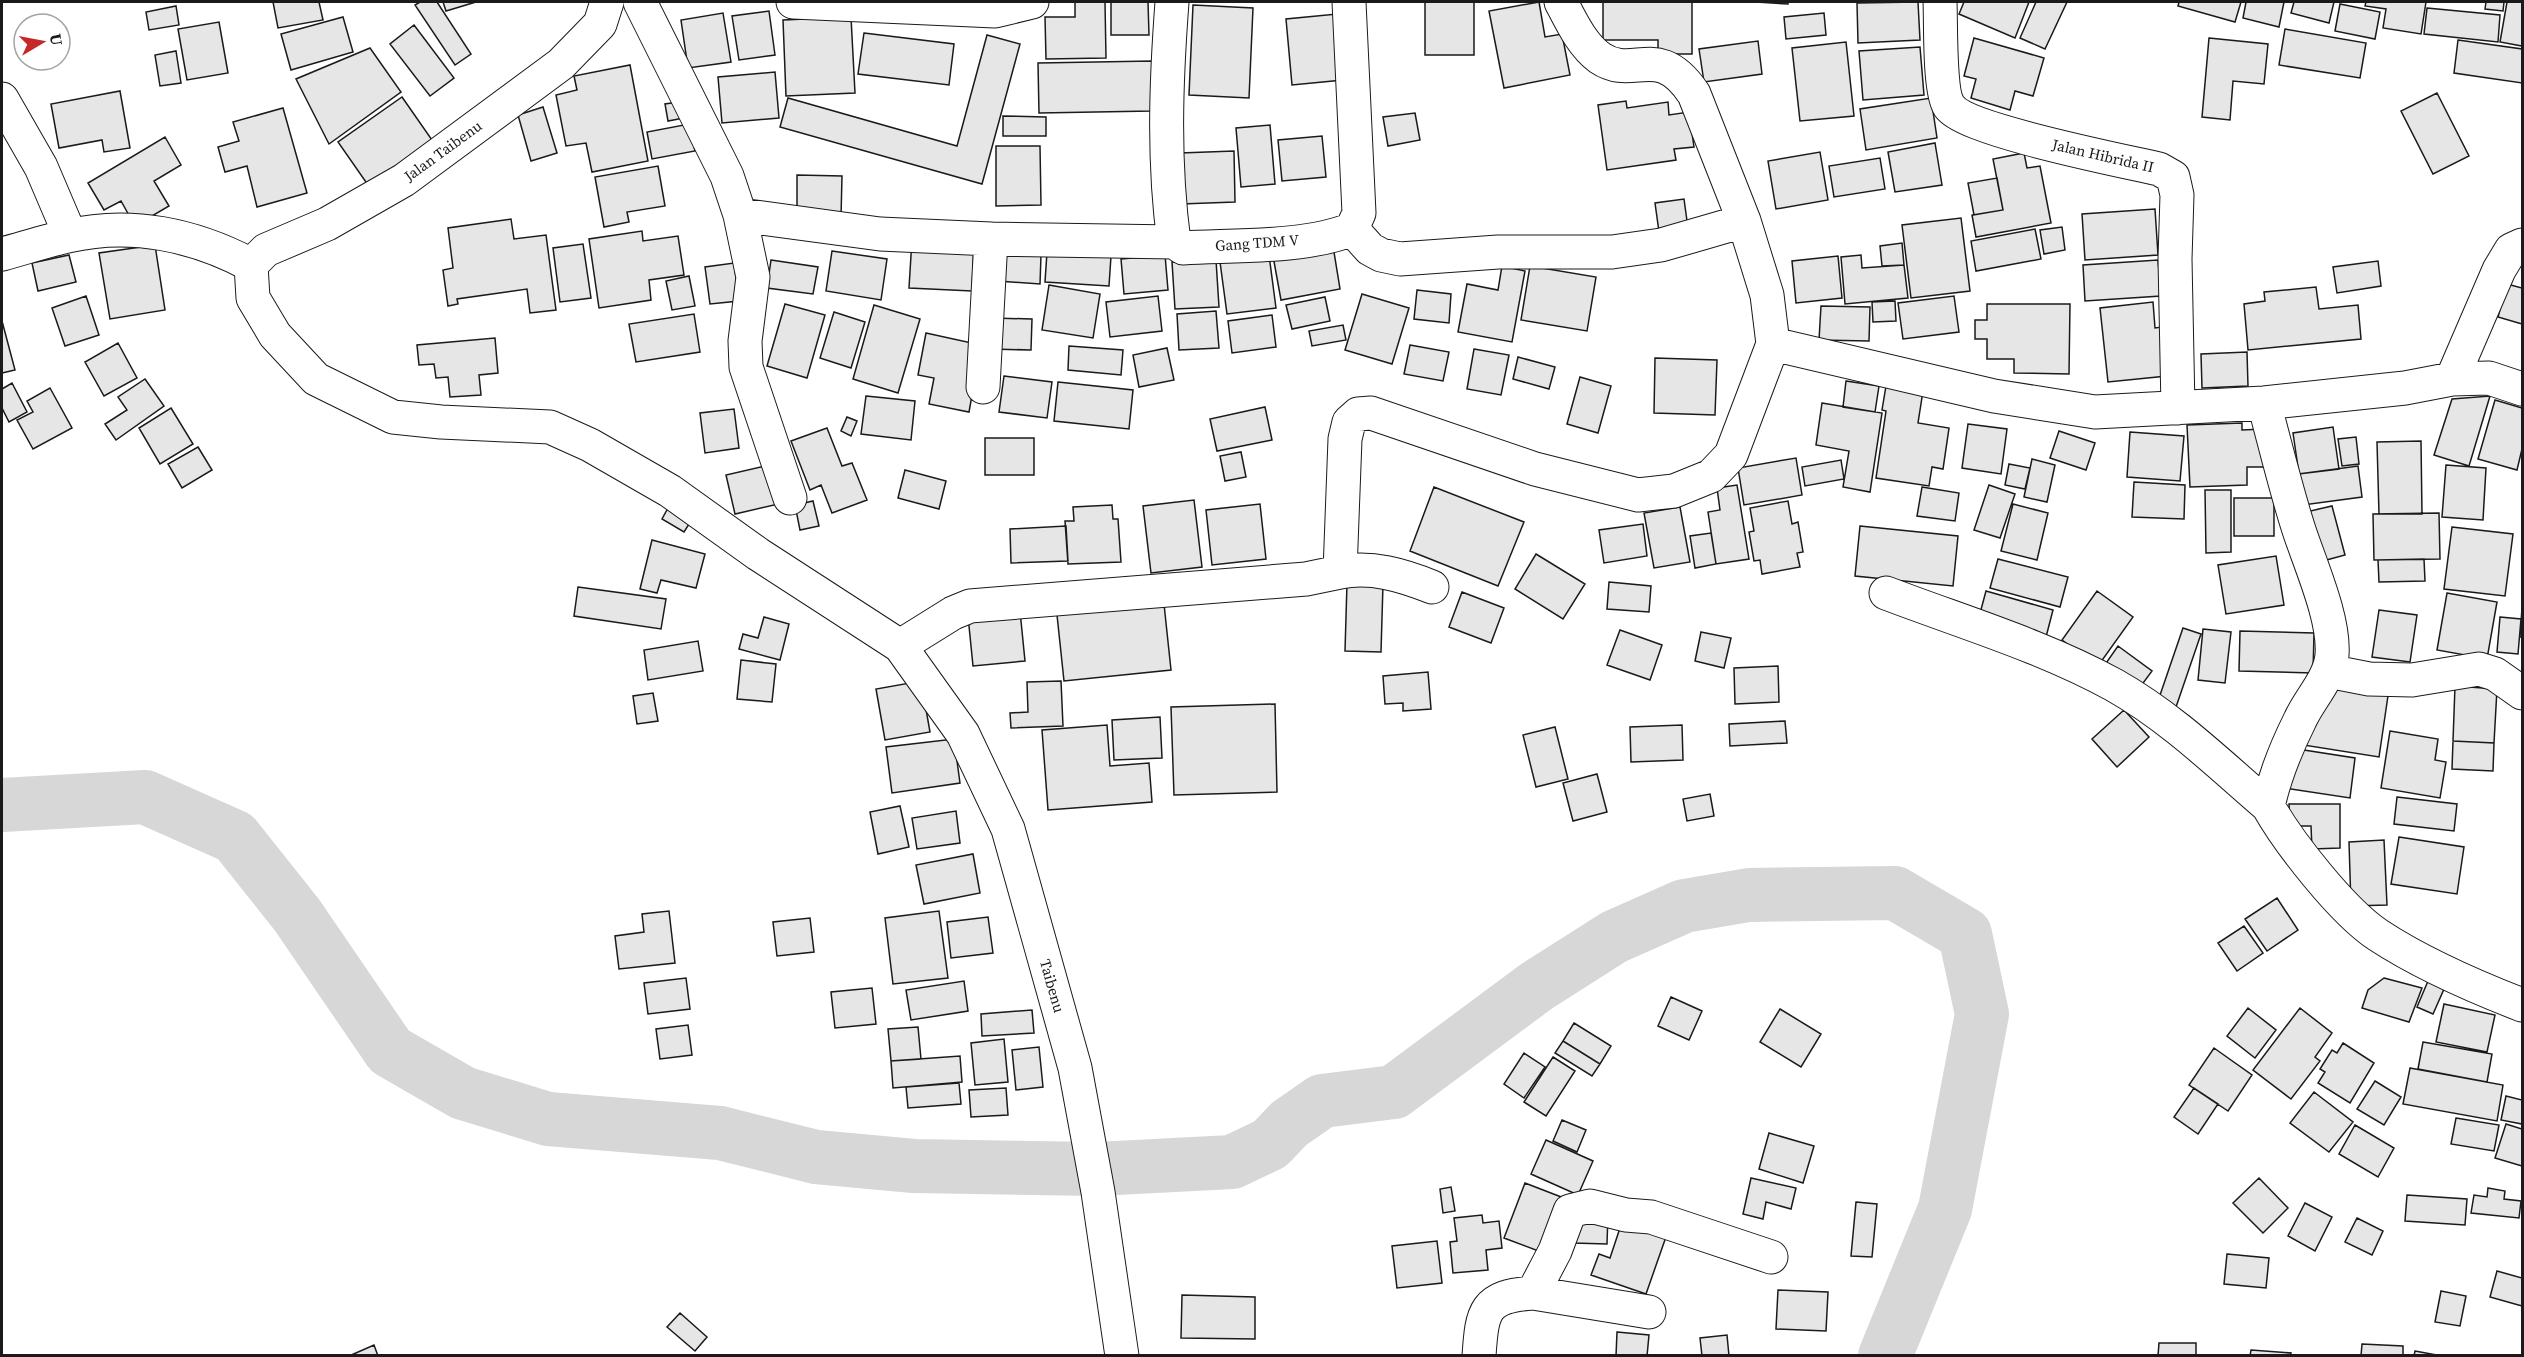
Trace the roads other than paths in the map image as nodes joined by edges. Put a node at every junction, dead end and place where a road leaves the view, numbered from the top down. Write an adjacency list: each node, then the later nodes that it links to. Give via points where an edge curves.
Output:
1 (607, 2): 18 (street, Jalan Taibenu, via 600,24 561,64 404,180 327,224 266,250)
2 (640, 2): 10 (street, via 727,176)
3 (793, 2): 4 (street, via 995,11)
4 (1032, 2)
5 (1172, 2): 15 (street, via 1165,95)
6 (1349, 2): 12 (street, via 1359,213)
7 (1561, 2): 11 (street, via 1577,32 1603,60 1619,65 1665,66 1682,76 1694,94)
8 (1940, 2): 24 (street, Jalan Hibrida II, via 1944,96 1956,114 2008,134 2159,169 2173,177 2177,195)
9 (2, 99): 13 (street, via 41,167)
10 (740, 215): 14 (street, Gang TDM V, via 880,234); 25 (street, via 753,277 745,341 746,367)
11 (1744, 221): 12 (street, via 1661,245 1612,252 1498,252 1400,259 1370,249); 19 (street, via 1767,295)
12 (1352, 229): 15 (street, Gang TDM V, via 1337,235 1281,242 1183,248)
13 (70, 235): 17 (street); 18 (street, via 119,230 161,232 218,247)
14 (991, 238): 15 (street, Gang TDM V); 21 (street)
15 (1174, 242)
16 (2523, 244): 20 (street, via 2511,250 2499,270)
17 (2, 254)
18 (251, 265): 29 (street, via 253,298 275,335 316,379 393,417 550,427 590,445 670,491 758,554)
19 (1773, 344): 24 (street, via 2016,400 2095,412); 26 (street, via 1731,455 1711,476 1674,491 1638,495 1589,484 1371,413 1358,414 1349,422 1345,439)
20 (2452, 379): 22 (street, via 2489,378); 23 (street)
21 (983, 387)
22 (2523, 389)
23 (2264, 403): 24 (street); 30 (street, via 2331,637)
24 (2178, 408)
25 (790, 498)
26 (1340, 572): 27 (street, via 1360,568); 29 (street, via 1306,579 970,606)
27 (1432, 587)
28 (1886, 593): 32 (street, via 2039,651 2114,685 2172,724)
29 (900, 646): 37 (street, Taibenu, via 963,734 1008,829 1075,1068)
30 (2328, 671): 31 (street, via 2369,679 2412,680 2479,669 2495,674); 32 (street, via 2276,774)
31 (2523, 693)
32 (2268, 806): 33 (street, via 2284,835 2348,909 2377,934 2463,980)
33 (2523, 1005)
34 (1771, 1257): 35 (street, via 1651,1217 1590,1206 1570,1211)
35 (1533, 1293): 36 (street); 38 (street, via 1512,1294 1489,1306 1481,1319)
36 (1649, 1312)
37 (1122, 1356)
38 (1479, 1356)

